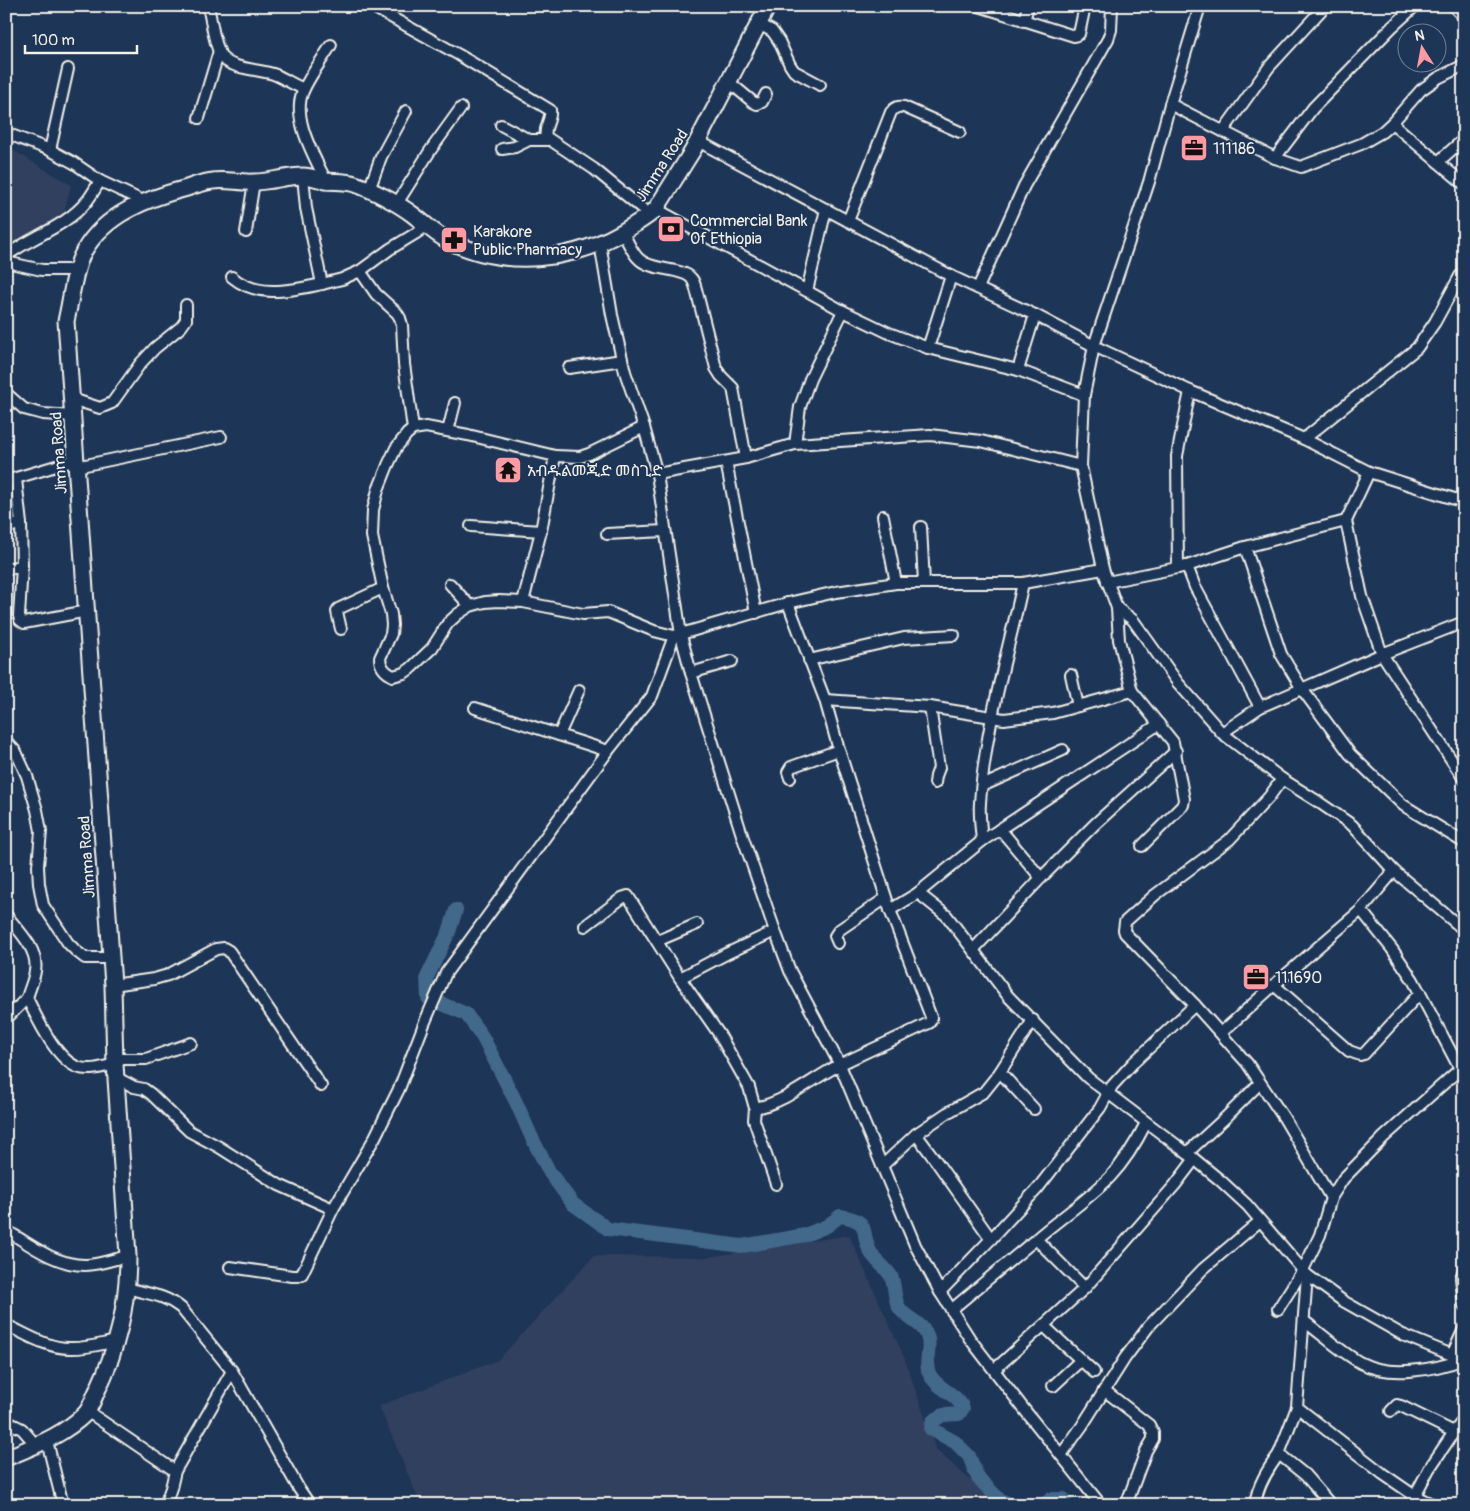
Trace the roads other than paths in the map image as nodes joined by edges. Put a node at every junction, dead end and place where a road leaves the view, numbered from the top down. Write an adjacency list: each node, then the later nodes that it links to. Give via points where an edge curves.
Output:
1 (208, 6): 16 (street)
2 (371, 6): 34 (street, via 550,110 545,134)
3 (768, 6): 14 (highway, Jimma Road)
4 (979, 6): 13 (street)
5 (1028, 6): 13 (street)
6 (1085, 6): 13 (street, via 1079,34 1074,36)
7 (1112, 6): 63 (street, via 1108,39 1024,186)
8 (1200, 6): 23 (street)
9 (1325, 6): 29 (street, via 1269,67)
10 (1415, 6): 38 (street, via 1313,108)
11 (1453, 6): 12 (street)
12 (1464, 17)
13 (1024, 21)
14 (759, 24): 19 (highway, Jimma Road); 20 (street, via 772,31 794,71)
15 (330, 45): 21 (street)
16 (219, 51): 21 (street, via 227,62 275,74); 26 (street)
17 (1464, 65): 27 (street, via 1421,90)
18 (68, 69): 37 (street)
19 (729, 82): 22 (street, via 757,104); 35 (highway, Jimma Road)
20 (820, 86)
21 (304, 90): 42 (street, via 300,108 306,142)
22 (766, 94)
23 (1170, 104): 29 (street); 68 (street, via 1149,182)
24 (461, 108): 47 (street)
25 (406, 110): 45 (street, via 381,157)
26 (199, 118)
27 (1392, 123): 38 (street, via 1371,139 1306,165 1296,166); 39 (street)
28 (501, 125): 33 (street)
29 (1223, 131): 38 (street)
30 (960, 132): 50 (street, via 904,107 894,108)
31 (6, 133): 37 (street)
32 (1464, 139): 39 (street)
33 (529, 140): 34 (street); 36 (street)
34 (549, 140): 49 (street)
35 (698, 141): 48 (street); 49 (highway, Jimma Road)
36 (502, 149)
37 (50, 150): 41 (street)
38 (1275, 158)
39 (1438, 162): 44 (street)
40 (303, 176): 42 (highway, Jimma Road); 43 (highway, Jimma Road); 62 (street, via 306,208)
41 (100, 181): 46 (street); 55 (street, via 87,201 61,223)
42 (326, 181): 45 (highway, Jimma Road, via 354,184)
43 (254, 182): 46 (highway, Jimma Road, via 213,181); 52 (street)
44 (1464, 184)
45 (369, 190): 47 (highway, Jimma Road)
46 (143, 201): 57 (highway, Jimma Road, via 117,216 90,242)
47 (396, 205): 51 (highway, Jimma Road)
48 (826, 209): 50 (street); 64 (street)
49 (653, 212): 53 (highway, Jimma Road); 64 (street)
50 (848, 221): 60 (street)
51 (425, 225): 54 (highway, Jimma Road, via 457,244 510,258 571,254); 58 (street)
52 (246, 232)
53 (622, 232): 54 (highway, Jimma Road); 86 (street, via 640,260 691,276 716,368 733,388)
54 (600, 243): 70 (street)
55 (6, 256)
56 (6, 262): 57 (street, via 42,270)
57 (77, 270): 76 (highway, Jimma Road, via 66,321)
58 (360, 271): 62 (street, via 342,280); 80 (street, via 376,294 400,318)
59 (1464, 273): 83 (street, via 1417,348)
60 (951, 276): 63 (street); 69 (street)
61 (232, 277): 62 (street, via 246,286 264,291)
62 (322, 284)
63 (978, 288): 67 (street)
64 (807, 291): 66 (street)
65 (186, 305): 76 (street, via 186,320 181,327 140,364 112,403 100,408)
66 (843, 311): 69 (street); 84 (street, via 810,379 800,407)
67 (1035, 315): 68 (street); 72 (street)
68 (1094, 346): 73 (street); 75 (street)
69 (928, 348): 72 (street)
70 (622, 360): 71 (street); 79 (street)
71 (570, 368)
72 (1018, 370): 75 (street)
73 (1190, 391): 83 (street); 105 (street, via 1177,456)
74 (8, 395): 78 (street, via 24,410)
75 (1084, 395): 89 (street)
76 (72, 400): 78 (highway, Jimma Road)
77 (455, 403): 81 (street)
78 (73, 416): 88 (highway, Jimma Road)
79 (644, 427): 85 (street, via 590,454); 91 (street)
80 (413, 429): 81 (street, via 426,427); 113 (street, via 396,448 373,510 372,536)
81 (448, 432): 85 (street)
82 (221, 438): 88 (street)
83 (1304, 439): 90 (street)
84 (795, 444): 86 (street); 89 (street, via 930,436 981,441)
85 (555, 456): 100 (street)
86 (746, 458): 87 (street)
87 (726, 462): 91 (street); 119 (street)
88 (76, 464): 92 (street); 118 (highway, Jimma Road)
89 (1081, 466): 107 (street)
90 (1369, 472): 93 (street); 95 (street)
91 (656, 474): 101 (street)
92 (11, 480): 96 (street)
93 (1464, 502)
94 (883, 516): 109 (street)
95 (1346, 521): 103 (street); 124 (street, via 1362,596)
96 (21, 524): 98 (street); 104 (street)
97 (471, 526): 100 (street)
98 (6, 527)
99 (921, 527): 110 (street)
100 (541, 530): 114 (street)
101 (664, 531): 102 (street); 123 (street)
102 (607, 534)
103 (1245, 547): 105 (street); 129 (street, via 1281,654)
104 (22, 566): 106 (street); 118 (street, via 19,616 24,623)
105 (1182, 567): 108 (street); 135 (street)
106 (6, 569)
107 (1103, 569): 108 (street); 111 (street)
108 (1107, 582): 117 (street)
109 (896, 583): 110 (street); 115 (street)
110 (924, 583): 111 (street)
111 (1023, 583): 137 (street)
112 (450, 584): 116 (street)
113 (382, 588): 116 (street, via 392,625 380,662 393,676 410,669 432,648 448,623); 121 (street, via 338,609)
114 (524, 602): 116 (street, via 498,601); 123 (street, via 583,614 608,612 654,631)
115 (788, 603): 119 (street); 125 (street)
116 (470, 606)
117 (1118, 608): 131 (street, via 1119,640); 139 (street, via 1133,620 1178,683)
118 (87, 611): 169 (highway, Jimma Road)
119 (756, 613): 123 (street)
120 (1464, 622): 124 (street)
121 (342, 629)
122 (954, 635): 125 (street, via 904,638)
123 (677, 636): 127 (street); 144 (street, via 652,696)
124 (1382, 654): 129 (street); 148 (street)
125 (809, 660): 132 (street)
126 (732, 661): 127 (street)
127 (691, 673): 165 (street)
128 (1071, 675): 133 (street)
129 (1302, 689): 135 (street); 153 (street, via 1350,754 1403,805)
130 (579, 690): 140 (street)
131 (1132, 691): 133 (street); 138 (street)
132 (825, 700): 134 (street); 142 (street)
133 (1078, 706): 137 (street, via 1053,713)
134 (930, 707): 137 (street); 149 (street, via 940,768)
135 (1260, 707): 139 (street)
136 (476, 708): 140 (street)
137 (992, 718): 150 (street)
138 (1159, 724): 145 (street); 151 (street)
139 (1222, 734): 147 (street)
140 (559, 735): 144 (street)
141 (6, 742): 169 (street, via 16,752 27,776 37,810 41,832 39,884 43,904 68,943 85,958)
142 (839, 750): 146 (street, via 791,767 788,772); 158 (street)
143 (1064, 750): 150 (street)
144 (608, 751): 195 (street, via 446,973 374,1139)
145 (1176, 751): 154 (street, via 1183,805); 156 (street)
146 (790, 778)
147 (1282, 779): 155 (street, via 1352,825); 175 (street, via 1229,840 1155,895 1125,922 1125,934)
148 (1464, 779)
149 (935, 783)
150 (982, 786): 152 (street)
151 (1000, 829): 152 (street); 156 (street)
152 (982, 841): 157 (street)
153 (1463, 842)
154 (1142, 846)
155 (1394, 871): 160 (street); 164 (street)
156 (1041, 878): 168 (street)
157 (918, 893): 159 (street); 168 (street, via 947,916)
158 (886, 898): 159 (street); 167 (street, via 839,930 835,936)
159 (890, 910): 180 (street, via 931,1020)
160 (1361, 910): 172 (street); 173 (street, via 1392,949)
161 (6, 915): 174 (street, via 34,954 36,971)
162 (697, 924): 166 (street)
163 (585, 926): 166 (street, via 628,896)
164 (1464, 930)
165 (775, 931): 170 (street); 180 (street, via 790,971)
166 (657, 941): 170 (street)
167 (838, 943)
168 (973, 950): 177 (street, via 1008,996)
169 (110, 958): 171 (highway, Jimma Road)
170 (680, 978): 187 (street, via 719,1034 749,1087)
171 (112, 985): 181 (highway, Jimma Road); 185 (street, via 154,979 224,948)
172 (1274, 986): 173 (street, via 1349,1051 1360,1055); 178 (street)
173 (1420, 993): 182 (street)
174 (27, 998): 176 (street); 181 (street, via 63,1057 77,1067 93,1070)
175 (1195, 1005): 178 (street); 186 (street, via 1133,1063)
176 (6, 1019)
177 (1033, 1020): 183 (street); 186 (street, via 1088,1078)
178 (1221, 1033): 184 (street)
179 (191, 1043): 181 (street)
180 (840, 1065): 187 (street, via 793,1093); 192 (street)
181 (116, 1067): 195 (street, via 134,1087 151,1094 190,1131 279,1185); 200 (highway, Jimma Road)
182 (1462, 1071): 194 (street, via 1358,1161)
183 (1000, 1072): 188 (street); 190 (street, via 984,1092)
184 (1260, 1083): 191 (street); 194 (street)
185 (321, 1086)
186 (1108, 1094): 189 (street); 198 (street, via 1038,1188)
187 (756, 1108): 193 (street, via 754,1120)
188 (1034, 1109)
189 (1146, 1123): 191 (street); 199 (street, via 1135,1145 1110,1177)
190 (916, 1134): 192 (street); 198 (street)
191 (1191, 1157): 196 (street, via 1221,1181); 205 (street, via 1175,1185)
192 (882, 1166): 206 (street, via 915,1245)
193 (776, 1184)
194 (1331, 1198): 203 (street)
195 (333, 1210): 201 (street, via 302,1274)
196 (1260, 1221): 203 (street); 222 (street, via 1174,1298 1149,1326)
197 (6, 1230): 200 (street, via 52,1258 69,1263 87,1265)
198 (991, 1239): 206 (street)
199 (1036, 1239): 205 (street); 209 (street)
200 (128, 1256): 204 (highway, Jimma Road)
201 (230, 1267)
202 (1464, 1269): 207 (street, via 1461,1278)
203 (1305, 1272): 208 (street); 210 (street); 215 (street, via 1343,1301 1403,1335)
204 (127, 1288): 214 (highway, Jimma Road); 219 (street, via 163,1296 177,1304)
205 (1085, 1288): 212 (street)
206 (940, 1292): 209 (street)
207 (1464, 1305)
208 (1278, 1309)
209 (951, 1310): 218 (street)
210 (1304, 1321): 216 (street, via 1361,1363 1383,1370 1429,1369); 223 (street)
211 (6, 1325): 214 (street, via 60,1348)
212 (1044, 1326): 217 (street); 218 (street)
213 (1464, 1329): 215 (street)
214 (117, 1342): 225 (highway, Jimma Road)
215 (1452, 1355): 216 (street)
216 (1464, 1359)
217 (1081, 1360): 220 (street); 221 (street)
218 (994, 1370): 231 (street)
219 (232, 1371): 233 (street); 237 (street)
220 (1094, 1372)
221 (1053, 1386)
222 (1104, 1390): 231 (street); 239 (street, via 1149,1425 1153,1433)
223 (1296, 1407): 230 (street); 234 (street)
224 (1391, 1411): 228 (street, via 1401,1406)
225 (87, 1412): 229 (highway, Jimma Road); 233 (street)
226 (1464, 1419): 228 (street)
227 (6, 1421): 229 (street)
228 (1454, 1432): 234 (street)
229 (42, 1443): 232 (highway, Jimma Road); 235 (street)
230 (1279, 1454): 240 (street, via 1260,1485); 241 (street, via 1305,1475)
231 (1061, 1455): 238 (street)
232 (6, 1458)
233 (175, 1471): 236 (street)
234 (1413, 1500): 242 (street)
235 (63, 1505)
236 (165, 1505)
237 (310, 1505)
238 (1101, 1505)
239 (1126, 1505)
240 (1255, 1505)
241 (1331, 1505)
242 (1434, 1505)

